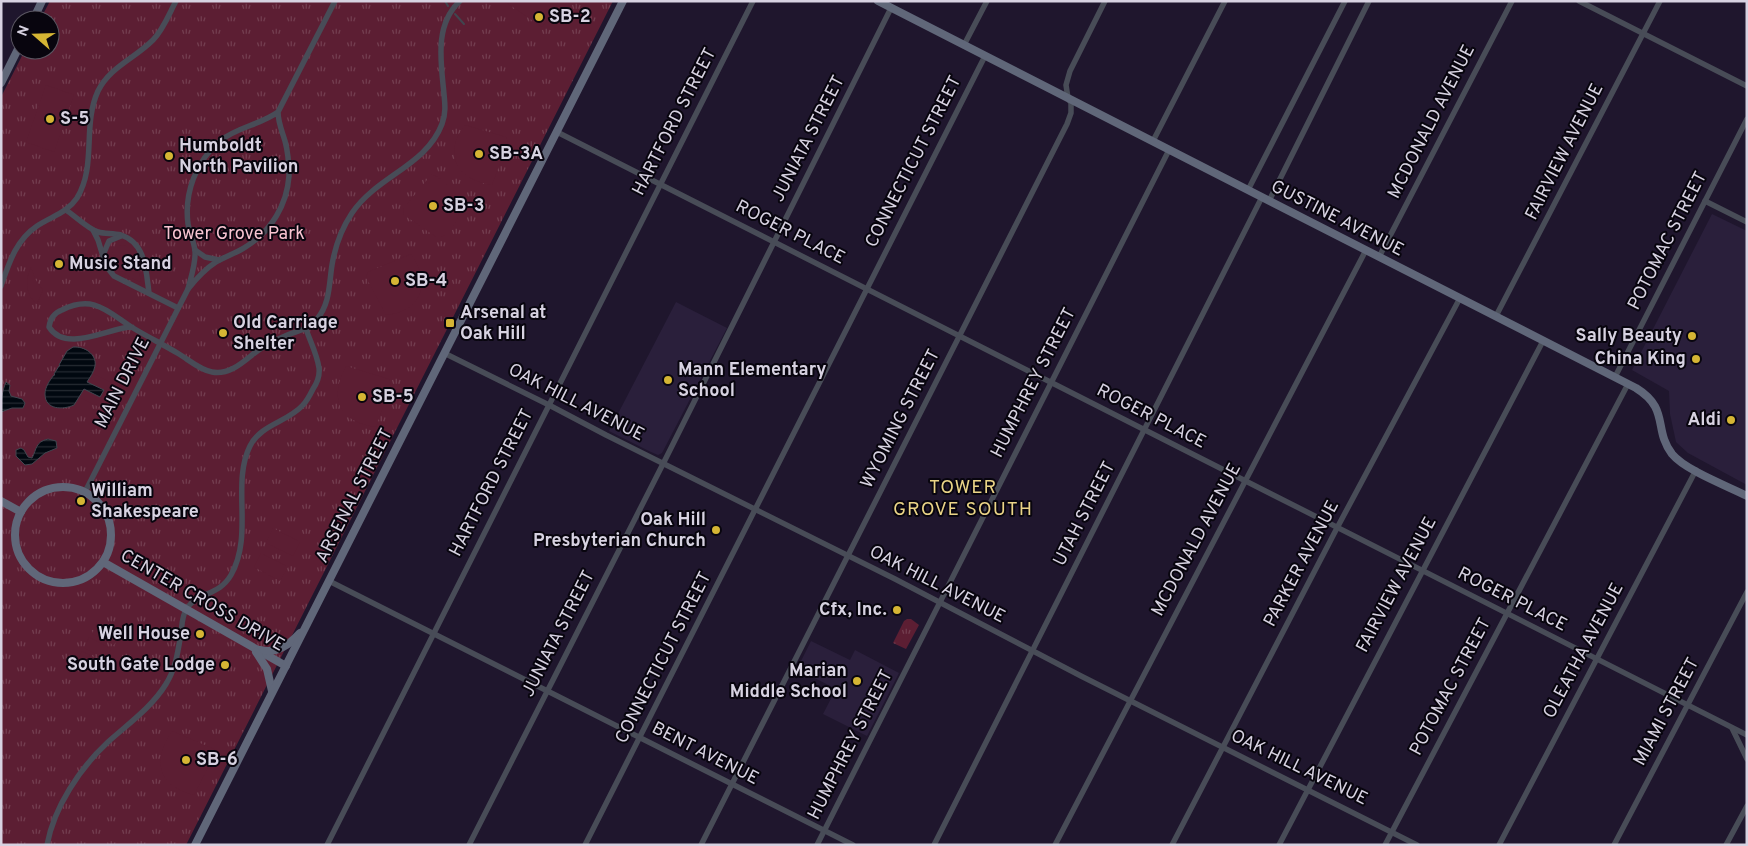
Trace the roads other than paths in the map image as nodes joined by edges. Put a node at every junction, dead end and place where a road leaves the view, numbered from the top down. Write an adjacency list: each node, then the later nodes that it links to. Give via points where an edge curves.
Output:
1 (176, 1): 32 (street, via 156,36 111,72 101,85 91,114 87,173 80,193)
2 (335, 1): 23 (street)
3 (460, 1): 50 (street, via 450,11 443,28 441,50 445,113 440,129 420,156 380,185 354,210 338,243 324,309)
4 (623, 1): 25 (street, ARSENAL STREET)
5 (753, 1): 28 (street, HARTFORD STREET)
6 (878, 1): 15 (street, GUSTINE AVENUE)
7 (987, 1): 17 (street)
8 (1105, 1): 22 (street, WYOMING STREET, via 1070,71 1066,85)
9 (1225, 1): 26 (street)
10 (1345, 1): 29 (street)
11 (1369, 1): 30 (street, UTAH STREET)
12 (1512, 1): 40 (street, MCDONALD AVENUE)
13 (1579, 1): 16 (street)
14 (1660, 1): 16 (street, FAIRVIEW AVENUE)
15 (892, 8): 17 (street, GUSTINE AVENUE); 36 (street, JUNIATA STREET)
16 (1643, 32): 21 (street); 48 (street, FAIRVIEW AVENUE)
17 (964, 45): 18 (street, GUSTINE AVENUE)
18 (985, 56): 22 (street, GUSTINE AVENUE); 44 (street, CONNECTICUT STREET)
19 (12, 60): 20 (street)
20 (1, 83)
21 (1747, 86)
22 (1068, 98): 26 (street, GUSTINE AVENUE); 51 (street, WYOMING STREET, via 1071,109 1067,124)
23 (278, 112): 37 (street, MAIN DRIVE, via 221,140 203,159 188,196 188,222); 41 (street, MAIN DRIVE, via 288,163 288,186 281,208 259,238)
24 (1747, 119): 31 (street, POTOMAC STREET)
25 (556, 132): 28 (street, ROGER PLACE); 54 (street, ARSENAL STREET)
26 (1153, 141): 27 (street, GUSTINE AVENUE)
27 (1169, 150): 29 (street, GUSTINE AVENUE); 56 (street, HUMPHREY STREET)
28 (660, 184): 36 (street, ROGER PLACE); 58 (street, HARTFORD STREET)
29 (1248, 190): 30 (street, GUSTINE AVENUE)
30 (1265, 199): 38 (street, GUSTINE AVENUE); 59 (street, UTAH STREET)
31 (1705, 201): 33 (street); 55 (street, POTOMAC STREET)
32 (66, 210): 34 (street); 42 (street, via 38,225 24,237 15,249)
33 (1747, 222)
34 (93, 230): 35 (street); 39 (street)
35 (123, 236): 39 (street, via 109,241); 45 (street, via 140,250)
36 (774, 242): 44 (street, ROGER PLACE); 60 (street, JUNIATA STREET)
37 (195, 250): 41 (street, via 205,257); 43 (street, MAIN DRIVE)
38 (1366, 250): 40 (street, GUSTINE AVENUE); 62 (street, MCDONALD AVENUE)
39 (103, 255): 45 (street, via 114,276)
40 (1379, 257): 46 (street, GUSTINE AVENUE)
41 (219, 260): 43 (street, MAIN DRIVE)
42 (1, 286)
43 (188, 289): 47 (street, MAIN DRIVE)
44 (866, 289): 51 (street, ROGER PLACE); 66 (street, CONNECTICUT STREET)
45 (149, 293): 47 (street)
46 (1460, 298): 48 (street, GUSTINE AVENUE); 68 (street, PARKER AVENUE)
47 (178, 308): 53 (street, MAIN DRIVE)
48 (1496, 316): 52 (street, GUSTINE AVENUE)
49 (132, 328): 49 (street, via 101,306 85,303 59,311 51,318 49,327 58,335 76,339); 53 (street)
50 (306, 328): 53 (street, via 274,341 240,365 222,372 206,370); 75 (street, via 319,366 315,386 303,406 264,430 251,443 243,467 243,524 235,566 221,588 194,601)
51 (959, 336): 56 (street, ROGER PLACE); 69 (street, WYOMING STREET)
52 (1543, 341): 55 (street, GUSTINE AVENUE); 71 (street, FAIRVIEW AVENUE)
53 (160, 343): 63 (street, MAIN DRIVE)
54 (444, 353): 58 (street, OAK HILL AVENUE); 72 (street, ARSENAL STREET)
55 (1615, 377): 57 (street, GUSTINE AVENUE)
56 (1050, 382): 59 (street, ROGER PLACE); 74 (street, HUMPHREY STREET)
57 (1628, 384): 61 (street, GUSTINE AVENUE, via 1654,402 1669,448 1678,459); 76 (street, POTOMAC STREET)
58 (549, 404): 60 (street, OAK HILL AVENUE); 78 (street, HARTFORD STREET)
59 (1144, 430): 62 (street, ROGER PLACE); 80 (street, UTAH STREET)
60 (663, 463): 66 (street, OAK HILL AVENUE); 83 (street, JUNIATA STREET)
61 (1696, 470): 64 (street, GUSTINE AVENUE); 81 (street, OLEATHA AVENUE)
62 (1246, 481): 68 (street, ROGER PLACE); 85 (street, MCDONALD AVENUE)
63 (85, 492): 67 (street, via 66,486 48,489 30,499); 70 (street, CENTER CROSS DRIVE, via 100,503 110,524 110,543)
64 (1747, 496)
65 (1, 501): 67 (street)
66 (756, 510): 69 (street, OAK HILL AVENUE); 89 (street, CONNECTICUT STREET)
67 (21, 512): 70 (street, CENTER CROSS DRIVE, via 16,528 16,545 25,564 38,576 57,583 74,582 90,575)
68 (1337, 528): 71 (street, ROGER PLACE); 90 (street, PARKER AVENUE)
69 (848, 557): 74 (street, OAK HILL AVENUE); 92 (street, WYOMING STREET)
70 (103, 562): 75 (street, CENTER CROSS DRIVE)
71 (1422, 571): 76 (street, ROGER PLACE); 93 (street, FAIRVIEW AVENUE)
72 (329, 581): 77 (street, ARSENAL STREET); 78 (street, BENT AVENUE)
73 (1747, 592): 86 (street, MIAMI STREET)
74 (940, 603): 80 (street, OAK HILL AVENUE); 95 (street, HUMPHREY STREET)
75 (186, 610): 79 (street, CENTER CROSS DRIVE); 97 (street, via 176,660 168,680 159,694 100,750 82,772 59,811)
76 (1506, 614): 81 (street, ROGER PLACE); 96 (street, POTOMAC STREET)
77 (306, 626): 79 (street, via 284,648 270,651); 82 (street, ARSENAL STREET)
78 (433, 633): 83 (street, BENT AVENUE); 99 (street, HARTFORD STREET)
79 (253, 648): 82 (street, CENTER CROSS DRIVE); 84 (street, via 267,668)
80 (1032, 651): 85 (street, OAK HILL AVENUE); 105 (street, UTAH STREET)
81 (1597, 659): 86 (street, ROGER PLACE); 111 (street, OLEATHA AVENUE)
82 (286, 666): 84 (street, ARSENAL STREET)
83 (547, 691): 89 (street, BENT AVENUE); 100 (street, JUNIATA STREET)
84 (272, 692): 98 (street, ARSENAL STREET)
85 (1130, 701): 90 (street, OAK HILL AVENUE); 106 (street, MCDONALD AVENUE)
86 (1688, 705): 87 (street, ROGER PLACE); 112 (street, MIAMI STREET)
87 (1732, 728): 88 (street, ROGER PLACE); 91 (street)
88 (1747, 735)
89 (639, 738): 92 (street, BENT AVENUE); 101 (street, CONNECTICUT STREET)
90 (1223, 747): 93 (street, OAK HILL AVENUE); 107 (street, PARKER AVENUE)
91 (1747, 759)
92 (732, 784): 95 (street, BENT AVENUE); 102 (street, WYOMING STREET)
93 (1308, 790): 96 (street, OAK HILL AVENUE); 108 (street, FAIRVIEW AVENUE)
94 (1747, 806): 113 (street)
95 (825, 830): 103 (street, HUMPHREY STREET); 104 (street, BENT AVENUE)
96 (1391, 832): 109 (street, POTOMAC STREET); 110 (street, OAK HILL AVENUE)
97 (47, 845)
98 (196, 845)
99 (327, 845)
100 (469, 845)
101 (585, 845)
102 (702, 845)
103 (818, 845)
104 (853, 845)
105 (934, 845)
106 (1055, 845)
107 (1172, 845)
108 (1279, 845)
109 (1385, 845)
110 (1417, 845)
111 (1498, 845)
112 (1614, 845)
113 (1726, 845)

